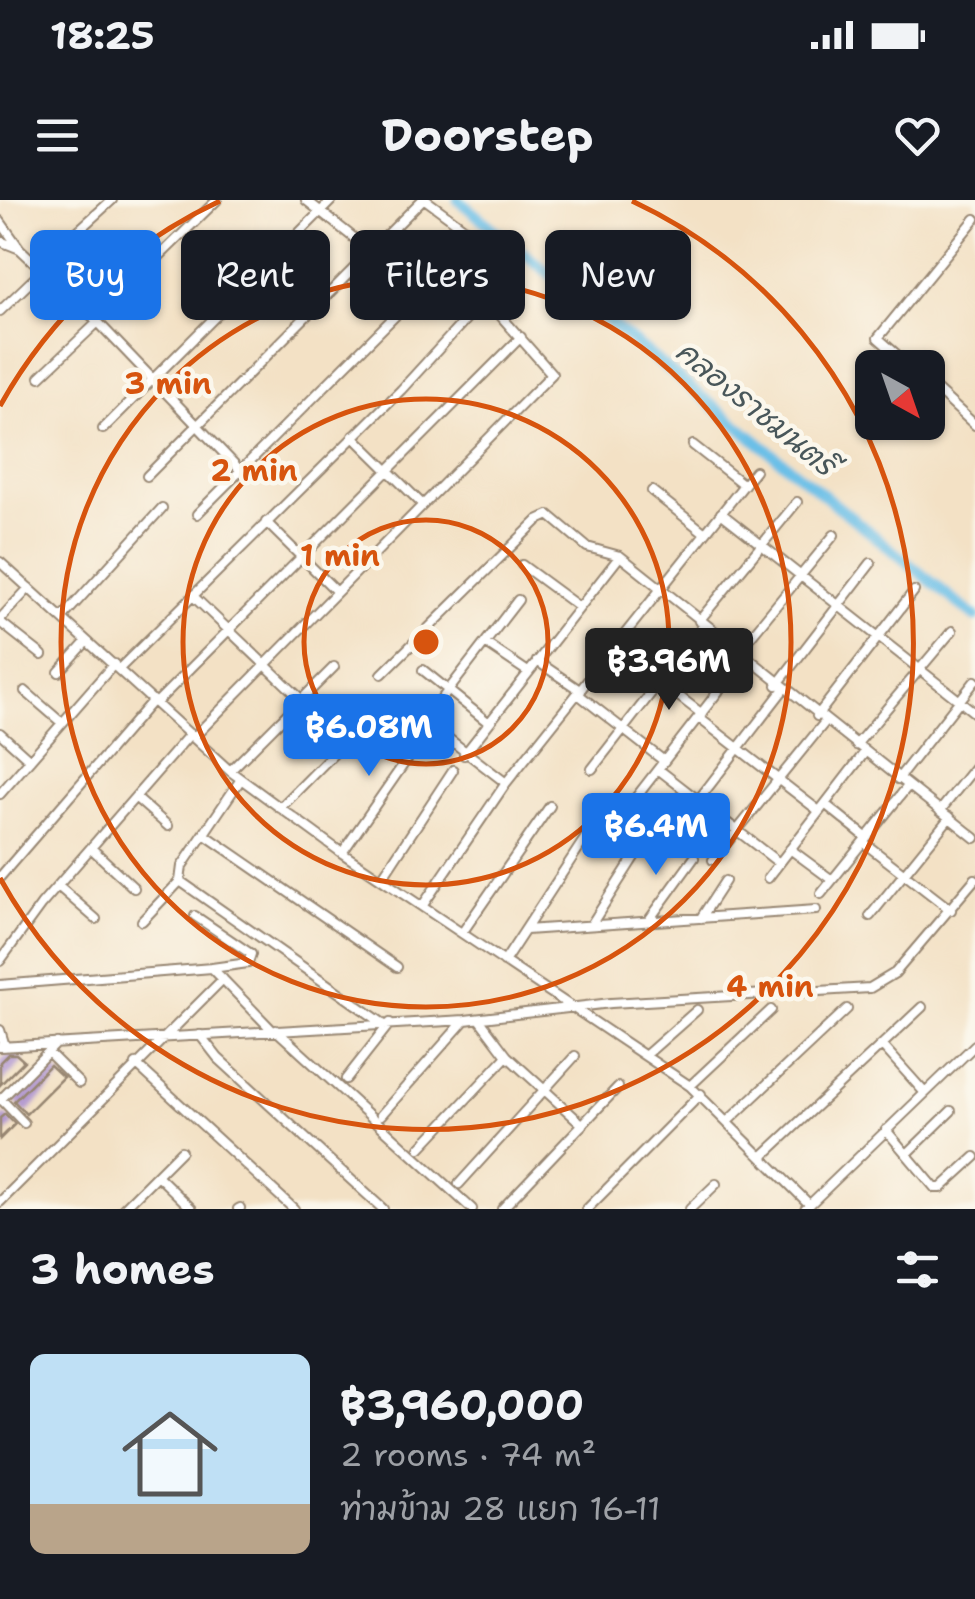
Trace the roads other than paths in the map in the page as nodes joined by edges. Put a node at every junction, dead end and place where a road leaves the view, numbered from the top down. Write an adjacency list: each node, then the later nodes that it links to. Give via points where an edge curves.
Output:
1 (112, 200): 9 (street)
2 (217, 200): 20 (street)
3 (306, 200): 6 (street)
4 (332, 200): 6 (street)
5 (424, 200): 10 (street); 11 (street)
6 (320, 212): 12 (street); 24 (street)
7 (975, 219): 22 (street, via 878,338)
8 (0, 221): 14 (street)
9 (81, 230)
10 (395, 230)
11 (466, 230)
12 (350, 235)
13 (0, 242): 14 (street)
14 (20, 249): 15 (street)
15 (30, 258)
16 (350, 275): 27 (street)
17 (30, 279): 18 (street)
18 (0, 310)
19 (392, 320): 31 (street)
20 (97, 321): 23 (street); 24 (street)
21 (522, 337): 29 (street, via 482,304); 32 (street); 38 (street, via 552,374)
22 (892, 350)
23 (40, 377)
24 (151, 381): 27 (street); 28 (street)
25 (945, 397): 26 (street)
26 (975, 424)
27 (196, 426): 31 (street); 34 (street)
28 (103, 428)
29 (353, 436): 32 (street); 42 (street)
30 (694, 444): 35 (street)
31 (240, 470): 41 (street)
32 (388, 470): 38 (street); 47 (street)
33 (754, 471): 35 (street)
34 (147, 476)
35 (744, 485): 40 (street)
36 (652, 491): 43 (street)
37 (798, 502): 45 (street)
38 (424, 505): 53 (street)
39 (162, 508): 60 (street)
40 (721, 513): 43 (street); 45 (street)
41 (196, 514)
42 (266, 522): 47 (street); 56 (street)
43 (705, 533): 54 (street)
44 (834, 535): 51 (street)
45 (762, 545): 51 (street); 62 (street)
46 (620, 556): 54 (street); 59 (street); 79 (street, via 587,547 554,517 544,516)
47 (303, 559): 53 (street); 64 (street)
48 (0, 562): 52 (street)
49 (871, 563): 58 (street)
50 (522, 565): 59 (street)
51 (800, 576): 58 (street); 69 (street)
52 (29, 588): 60 (street); 61 (street)
53 (336, 591): 72 (street)
54 (662, 591): 62 (street); 68 (street)
55 (914, 591): 65 (street)
56 (192, 596): 64 (street); 74 (street)
57 (518, 600): 67 (street)
58 (839, 605): 65 (street); 82 (street)
59 (578, 607): 71 (street)
60 (62, 618): 66 (street)
61 (0, 620): 70 (street)
62 (702, 623): 69 (street); 81 (street)
63 (952, 630): 75 (street)
64 (229, 632): 72 (street); 88 (street)
65 (878, 638): 75 (street); 93 (street)
66 (87, 641): 74 (street); 77 (street)
67 (485, 644): 78 (street); 83 (street)
68 (616, 648): 81 (street); 85 (street)
69 (742, 654): 82 (street); 92 (street)
70 (42, 656)
71 (536, 661): 78 (street); 85 (street)
72 (265, 666): 86 (street); 99 (street)
73 (334, 666): 86 (street)
74 (117, 667): 88 (street); 94 (street)
75 (920, 669): 87 (street); 101 (street)
76 (423, 670): 83 (street)
77 (59, 672)
78 (528, 672): 95 (street)
79 (382, 674)
80 (975, 681): 87 (street)
81 (660, 682): 92 (street); 97 (street)
82 (780, 687): 93 (street); 102 (street)
83 (448, 690): 95 (street); 96 (street)
84 (25, 691): 94 (street)
85 (579, 693): 97 (street); 114 (street)
86 (302, 699): 100 (street); 109 (street)
87 (960, 700): 91 (street); 113 (street)
88 (154, 701): 99 (street); 140 (street)
89 (401, 702): 96 (street)
90 (383, 704): 100 (street)
91 (975, 713)
92 (700, 716): 102 (street); 106 (street)
93 (821, 719): 101 (street); 112 (street)
94 (62, 723): 105 (street)
95 (489, 723): 104 (street)
96 (427, 724): 104 (street); 135 (street)
97 (623, 730): 106 (street); 108 (street)
98 (0, 733): 105 (street)
99 (192, 736): 109 (street); 117 (street)
100 (345, 742): 120 (street)
101 (856, 745): 103 (street)
102 (738, 749): 112 (street); 118 (street)
103 (866, 752): 113 (street); 121 (street)
104 (464, 755): 114 (street)
105 (30, 760): 116 (street)
106 (661, 765): 118 (street); 124 (street)
107 (975, 767): 122 (street)
108 (592, 769)
109 (230, 770): 111 (street)
110 (454, 770): 141 (street)
111 (241, 779): 120 (street); 128 (street)
112 (778, 779): 121 (street); 127 (street)
113 (898, 779): 115 (street)
114 (506, 783): 150 (street)
115 (908, 786): 122 (street); 131 (street)
116 (0, 794)
117 (135, 797): 125 (street); 133 (street)
118 (698, 800): 127 (street); 129 (street)
119 (550, 806): 161 (street)
120 (280, 808): 135 (street)
121 (822, 808): 131 (street); 134 (street)
122 (940, 811): 123 (street)
123 (950, 817): 130 (street); 139 (street)
124 (620, 818)
125 (168, 826)
126 (592, 826): 160 (street)
127 (738, 830): 137 (street); 138 (street)
128 (204, 834): 145 (street, via 178,872); 164 (street)
129 (669, 838)
130 (975, 838)
131 (864, 840): 139 (street); 144 (street)
132 (643, 843): 159 (street)
133 (91, 848): 147 (street); 148 (street)
134 (790, 848): 138 (street); 144 (street)
135 (342, 853): 141 (street)
136 (694, 858): 157 (street)
137 (713, 860)
138 (779, 863): 142 (street)
139 (904, 874): 152 (street); 154 (street)
140 (0, 877)
141 (382, 878): 150 (street)
142 (768, 878)
143 (975, 879): 152 (street)
144 (832, 880): 149 (street)
145 (180, 881): 158 (street); 175 (street)
146 (724, 881): 155 (street)
147 (58, 886): 156 (street); 162 (street)
148 (134, 888)
149 (821, 894)
150 (422, 905): 161 (street)
151 (816, 910): 155 (street)
152 (951, 910): 168 (street, via 895,974 870,988)
153 (195, 916): 165 (street, via 252,954 248,963)
154 (870, 916)
155 (701, 918): 157 (street)
156 (96, 919)
157 (650, 920): 159 (street)
158 (142, 921)
159 (591, 925): 160 (street)
160 (526, 930): 163 (street)
161 (462, 934): 163 (street)
162 (0, 961)
163 (504, 962): 168 (street)
164 (397, 967)
165 (212, 968): 166 (street); 167 (street)
166 (223, 979): 177 (street); 179 (street)
167 (0, 985)
168 (574, 1007): 173 (street); 187 (street)
169 (922, 1007): 181 (street)
170 (847, 1009): 199 (street)
171 (696, 1010): 187 (street)
172 (771, 1010): 191 (street)
173 (479, 1019): 174 (street); 185 (street)
174 (464, 1020): 175 (street); 198 (street)
175 (386, 1023): 177 (street); 189 (street)
176 (0, 1030): 183 (street)
177 (273, 1030): 178 (street); 217 (street)
178 (200, 1035): 179 (street); 216 (street)
179 (162, 1038): 180 (street); 188 (street)
180 (57, 1043): 183 (street); 184 (street)
181 (882, 1045): 194 (street); 206 (street)
182 (975, 1045): 194 (street)
183 (3, 1046)
184 (48, 1052): 190 (street); 196 (street)
185 (506, 1056): 193 (street); 203 (street)
186 (575, 1056): 193 (street)
187 (646, 1056): 191 (street)
188 (136, 1064): 211 (street); 215 (street)
189 (346, 1078)
190 (79, 1082)
191 (690, 1086): 195 (street)
192 (618, 1087): 201 (street)
193 (545, 1092): 201 (street); 209 (street)
194 (925, 1093): 202 (street)
195 (701, 1094): 199 (street); 219 (street)
196 (1, 1100): 200 (street)
197 (951, 1111): 205 (street)
198 (381, 1115)
199 (729, 1120): 206 (street)
200 (24, 1124)
201 (583, 1125): 218 (street)
202 (886, 1130): 205 (street); 212 (street)
203 (420, 1148)
204 (181, 1151): 208 (street)
205 (907, 1154): 207 (street, via 938,1188)
206 (764, 1155): 212 (street)
207 (975, 1157)
208 (157, 1175): 213 (street); 214 (street)
209 (458, 1184)
210 (716, 1184): 220 (street)
211 (0, 1202)
212 (807, 1206)
213 (123, 1209)
214 (192, 1209)
215 (294, 1209)
216 (383, 1209)
217 (472, 1209)
218 (502, 1209)
219 (587, 1209)
220 (690, 1209)

